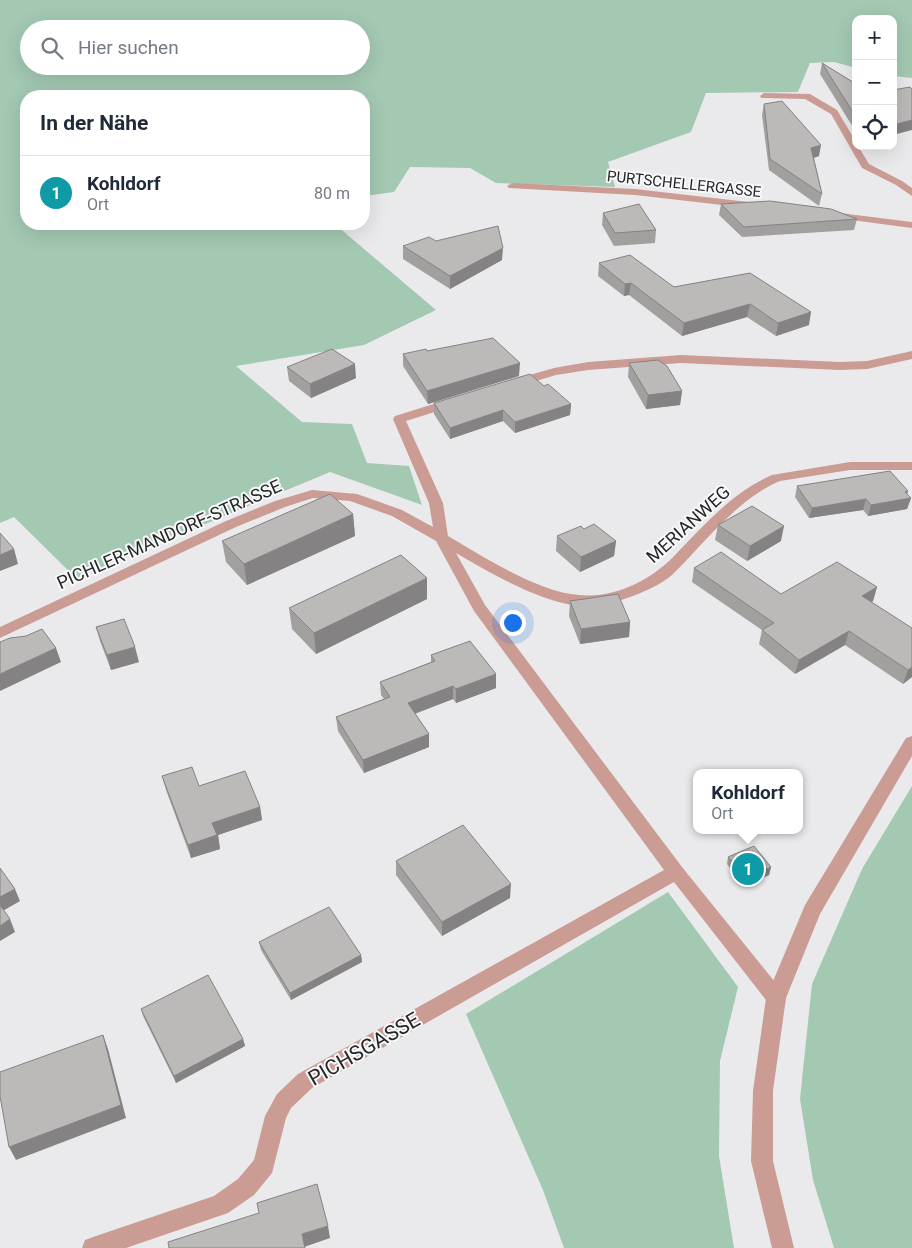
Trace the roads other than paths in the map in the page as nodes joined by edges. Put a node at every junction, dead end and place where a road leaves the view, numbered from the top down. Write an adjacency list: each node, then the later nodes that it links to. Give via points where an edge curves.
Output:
1 (764, 96): 3 (street, via 807,96 834,112 865,166 899,182)
2 (512, 186): 4 (street, PURTSCHELLERGASSE, via 687,197)
3 (912, 193)
4 (763, 207)
5 (820, 214): 6 (street)
6 (912, 225)
7 (912, 355): 8 (street, via 868,365 840,366 681,359 588,366)
8 (509, 385)
9 (463, 399): 11 (street, via 399,419 436,503)
10 (912, 466): 11 (street, MERIANWEG, via 850,466 777,478 765,483 716,520 670,569 653,582 622,595 590,601 568,599 523,583)
11 (442, 538): 12 (street, PICHLER-MANDORF-STRASSE, via 397,512 373,503 352,497 312,494 231,524); 14 (street, via 479,607)
12 (0, 633)
13 (912, 742): 15 (street, via 812,911)
14 (676, 872): 15 (street); 16 (street, PICHSGASSE, via 305,1081 284,1101 276,1116 264,1165 246,1187 220,1205)
15 (776, 998): 17 (street, via 763,1091 762,1161)
16 (92, 1248)
17 (783, 1248)

